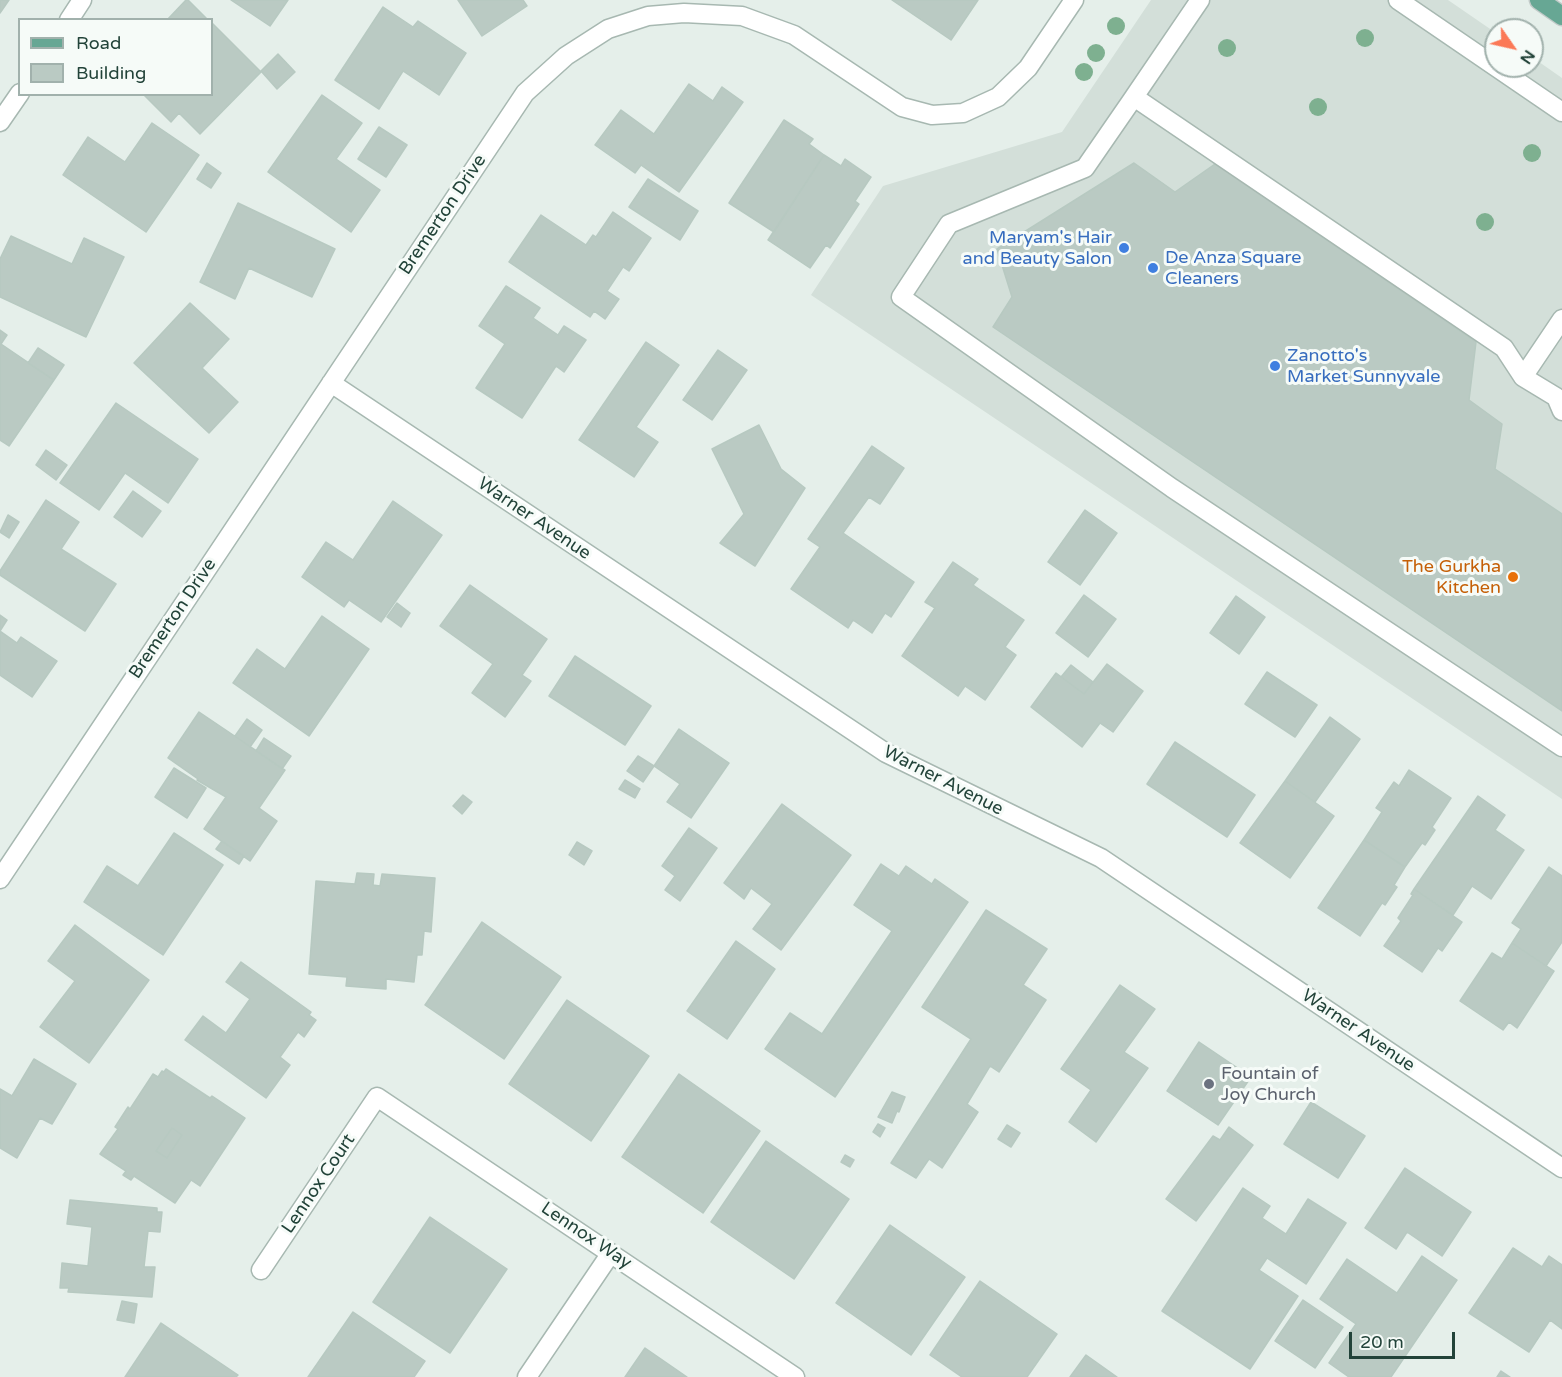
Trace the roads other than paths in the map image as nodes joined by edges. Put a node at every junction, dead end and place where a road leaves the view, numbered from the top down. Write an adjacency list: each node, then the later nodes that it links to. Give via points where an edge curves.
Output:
1 (82, 0): 7 (street)
2 (1074, 0): 14 (street, Bremerton Drive, via 1028,68 998,97 963,113 932,115 902,107 794,35 742,16 648,16 608,29 566,56 525,93)
3 (1200, 0): 9 (street)
4 (1398, 0): 10 (street)
5 (1539, 0): 6 (main road)
6 (1562, 16)
7 (70, 18)
8 (18, 96): 11 (street)
9 (1134, 97): 13 (street, via 1504,348); 16 (street, via 1085,168 949,224 902,297 1172,488)
10 (1562, 112)
11 (0, 122)
12 (1562, 319): 13 (street)
13 (1523, 377): 15 (street)
14 (331, 383): 17 (street, Bremerton Drive); 19 (street, Warner Avenue, via 886,753 1101,858)
15 (1560, 399)
16 (1562, 747)
17 (0, 879)
18 (377, 1097): 20 (street, Lennox Way); 21 (street, Lennox Court)
19 (1562, 1168)
20 (611, 1253): 22 (street); 23 (street, Lennox Way)
21 (261, 1270)
22 (526, 1377)
23 (795, 1377)

